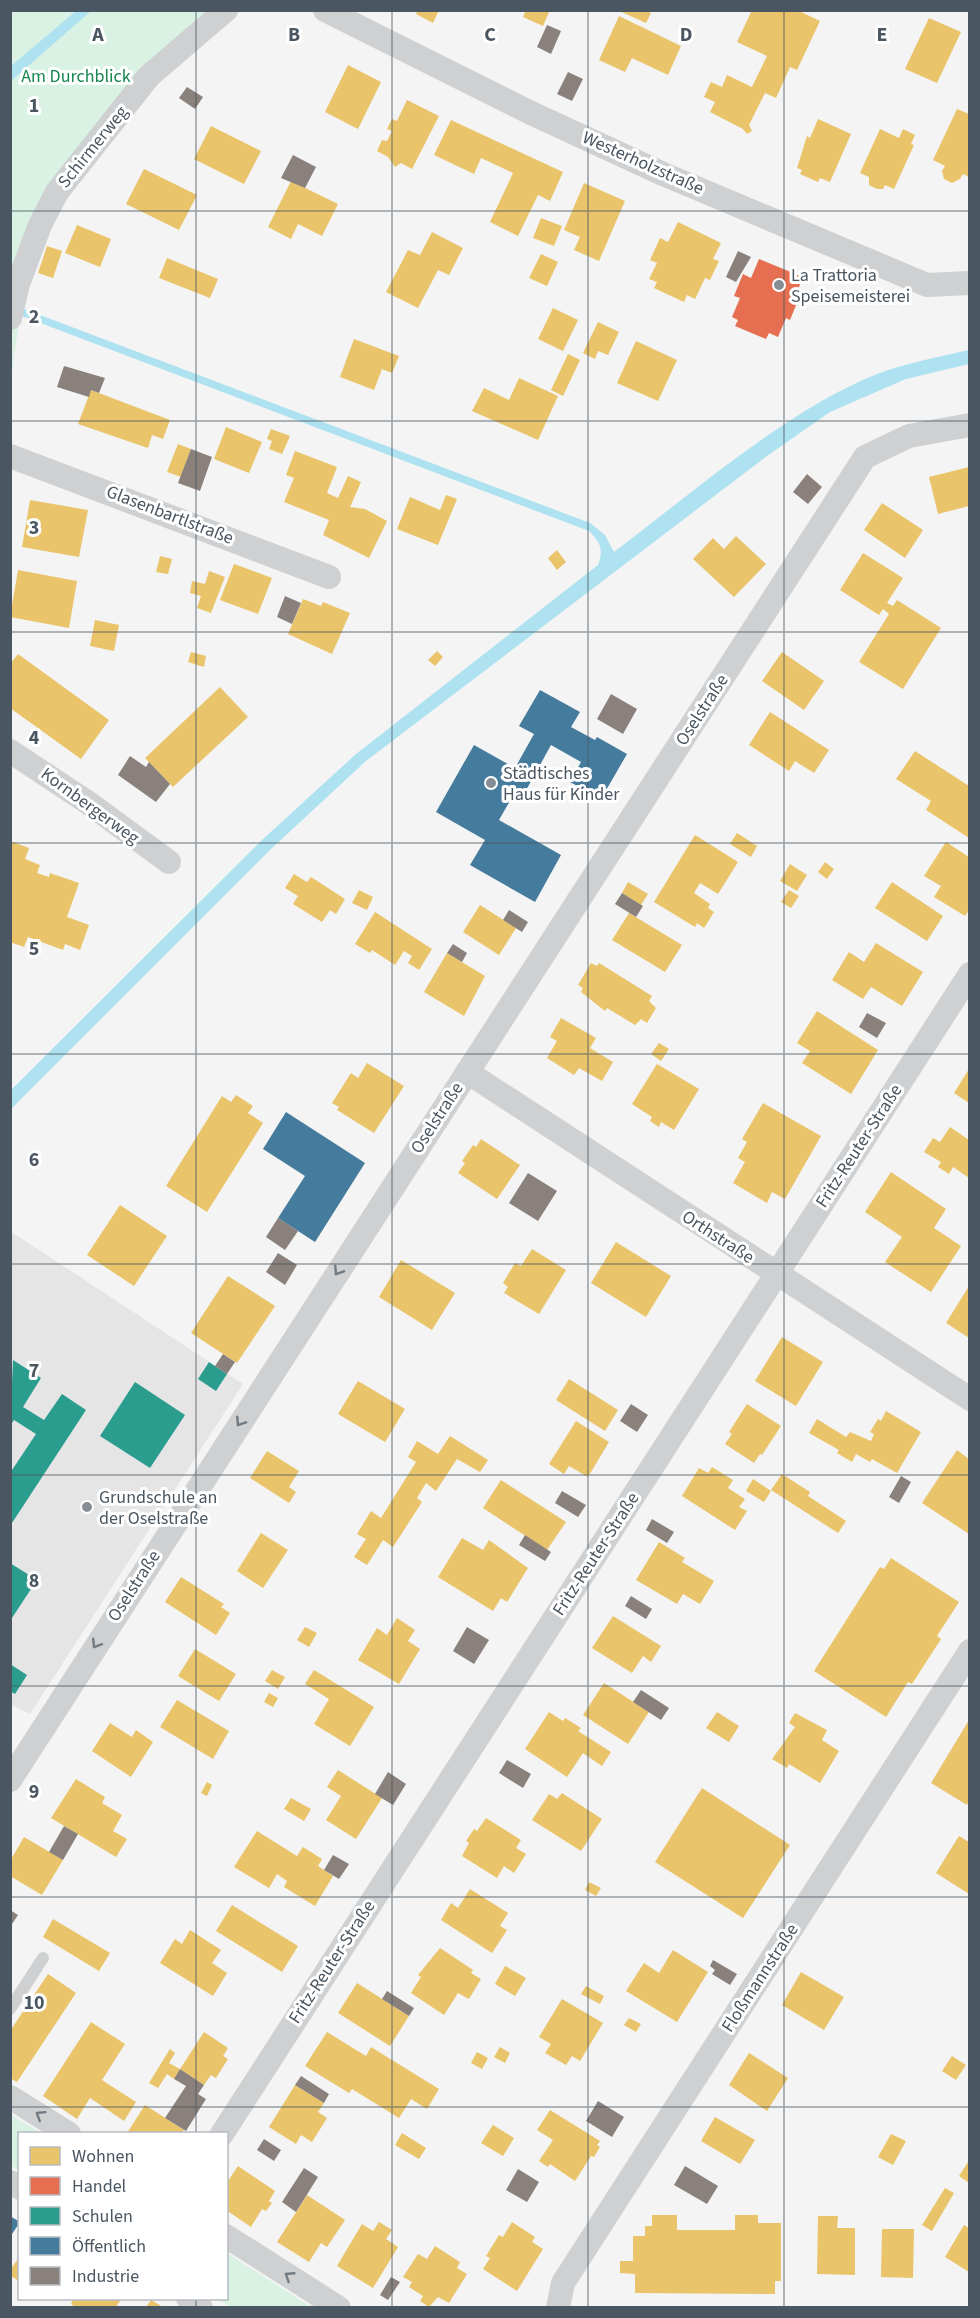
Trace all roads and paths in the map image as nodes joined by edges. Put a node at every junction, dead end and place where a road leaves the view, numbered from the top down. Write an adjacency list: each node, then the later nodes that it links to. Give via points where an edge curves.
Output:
1 (226, 10): 4 (street, Schirmerweg, via 149,76 57,192 40,225)
2 (325, 10): 3 (street, Westerholzstraße, via 663,174 927,285)
3 (969, 283)
4 (12, 308)
5 (969, 425): 11 (street, Oselstraße, via 909,436 865,457)
6 (10, 456): 7 (street, Glasenbartlstraße)
7 (329, 577)
8 (10, 751): 9 (street, Kornbergerweg)
9 (169, 862)
10 (969, 974): 12 (street, Fritz-Reuter-Straße)
11 (467, 1072): 12 (street, Orthstraße); 15 (street, Oselstraße, one-way to 15)
12 (776, 1275): 13 (street, Orthstraße); 20 (street, Fritz-Reuter-Straße)
13 (969, 1399)
14 (969, 1651): 23 (street, Floßmannstraße, via 563,2283)
15 (10, 1780)
16 (43, 1958): 17 (lane)
17 (10, 2009)
18 (10, 2097): 19 (street, one-way to 18)
19 (67, 2132)
20 (223, 2132)
21 (228, 2237): 22 (street, one-way to 21)
22 (339, 2307)
23 (558, 2307)

